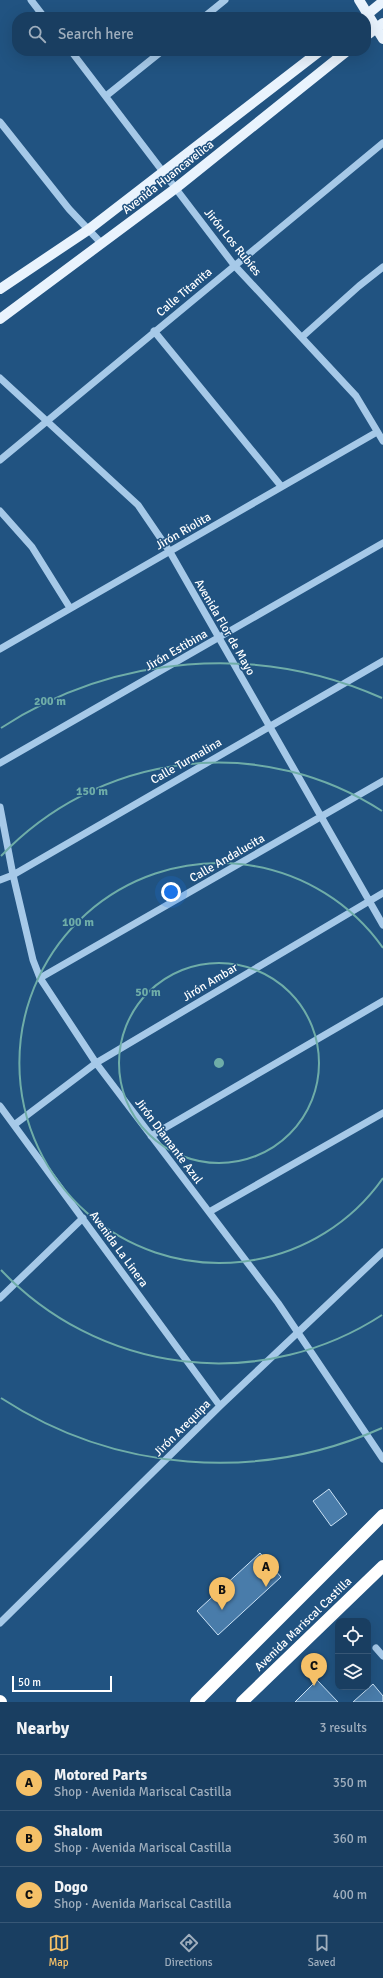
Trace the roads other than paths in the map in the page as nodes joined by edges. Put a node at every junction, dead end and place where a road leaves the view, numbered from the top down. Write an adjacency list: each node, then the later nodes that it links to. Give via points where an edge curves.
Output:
1 (31, 0): 5 (street)
2 (225, 0): 6 (street)
3 (359, 0): 7 (main road)
4 (380, 4): 8 (main road)
5 (40, 12)
6 (210, 12)
7 (364, 12)
8 (370, 12)
9 (371, 20): 10 (main road)
10 (380, 26): 11 (main road); 12 (main road)
11 (371, 32)
12 (383, 39)
13 (75, 56): 17 (street, Jirón Los Rubíes)
14 (156, 56): 17 (street)
15 (314, 56): 20 (main road, Avenida Huancavelica)
16 (341, 56): 21 (main road, Avenida Huancavelica)
17 (106, 96): 20 (street, Jirón Los Rubíes)
18 (0, 122): 22 (street)
19 (383, 143): 24 (street, Calle Titanita)
20 (164, 173): 21 (street, Jirón Los Rubíes); 22 (main road, Avenida Huancavelica)
21 (176, 188): 23 (main road, Avenida Huancavelica); 24 (street, Jirón Los Rubíes)
22 (88, 230): 23 (street); 26 (main road, Avenida Huancavelica)
23 (102, 244): 27 (main road, Avenida Huancavelica)
24 (234, 265): 28 (street, Calle Titanita); 29 (street, Jirón Los Rubíes)
25 (383, 268): 29 (street)
26 (0, 289)
27 (0, 319)
28 (154, 331): 31 (street, Calle Titanita); 35 (street)
29 (302, 337): 32 (street, Jirón Los Rubíes, via 356,396)
30 (0, 378): 31 (street, Avenida Flor de Mayo)
31 (45, 421): 34 (street, Calle Titanita); 38 (street, Avenida Flor de Mayo, via 138,505)
32 (377, 432): 33 (street, Jirón Los Rubíes); 35 (street, Jirón Riolita)
33 (383, 441)
34 (0, 460)
35 (281, 486): 38 (street, Jirón Riolita)
36 (0, 511): 39 (street, via 32,547)
37 (383, 542): 40 (street, Jirón Estibina)
38 (170, 552): 39 (street, Jirón Riolita); 40 (street, Avenida Flor de Mayo)
39 (70, 608): 41 (street, Jirón Riolita)
40 (218, 639): 43 (street, Avenida Flor de Mayo); 44 (street, Jirón Estibina)
41 (0, 649)
42 (383, 661): 43 (street, Calle Turmalina)
43 (269, 726): 47 (street, Avenida Flor de Mayo); 48 (street, Calle Turmalina)
44 (0, 763)
45 (383, 781): 47 (street, Calle Andalucita)
46 (0, 808): 48 (street, Jirón Diamante Azul)
47 (322, 817): 51 (street, Avenida Flor de Mayo); 53 (street, Calle Andalucita)
48 (13, 875): 49 (street, Calle Turmalina); 53 (street, Jirón Diamante Azul, via 33,960)
49 (0, 880)
50 (383, 893): 51 (street, Jirón Ambar)
51 (369, 902): 52 (street, Avenida Flor de Mayo); 55 (street, Jirón Ambar)
52 (383, 926)
53 (40, 978): 55 (street, Jirón Diamante Azul)
54 (383, 1001): 59 (street)
55 (96, 1063): 58 (street, Jirón Ambar); 59 (street, Jirón Diamante Azul)
56 (0, 1106): 58 (street, Avenida La Linera)
57 (383, 1113): 60 (street)
58 (14, 1125): 61 (street, Avenida La Linera)
59 (151, 1136): 60 (street, Jirón Diamante Azul)
60 (209, 1212): 64 (street, Jirón Diamante Azul, via 278,1303)
61 (83, 1218): 63 (street); 65 (street, Avenida La Linera)
62 (383, 1252): 64 (street, Jirón Arequipa)
63 (0, 1298)
64 (296, 1332): 65 (street, Jirón Arequipa); 66 (street, Jirón Diamante Azul)
65 (220, 1406): 69 (street, Jirón Arequipa)
66 (383, 1459)
67 (383, 1515): 72 (highway, Avenida Mariscal Castilla)
68 (383, 1566): 73 (highway, Avenida Mariscal Castilla)
69 (0, 1623)
70 (376, 1648): 71 (street)
71 (383, 1656)
72 (196, 1702)
73 (242, 1702)

